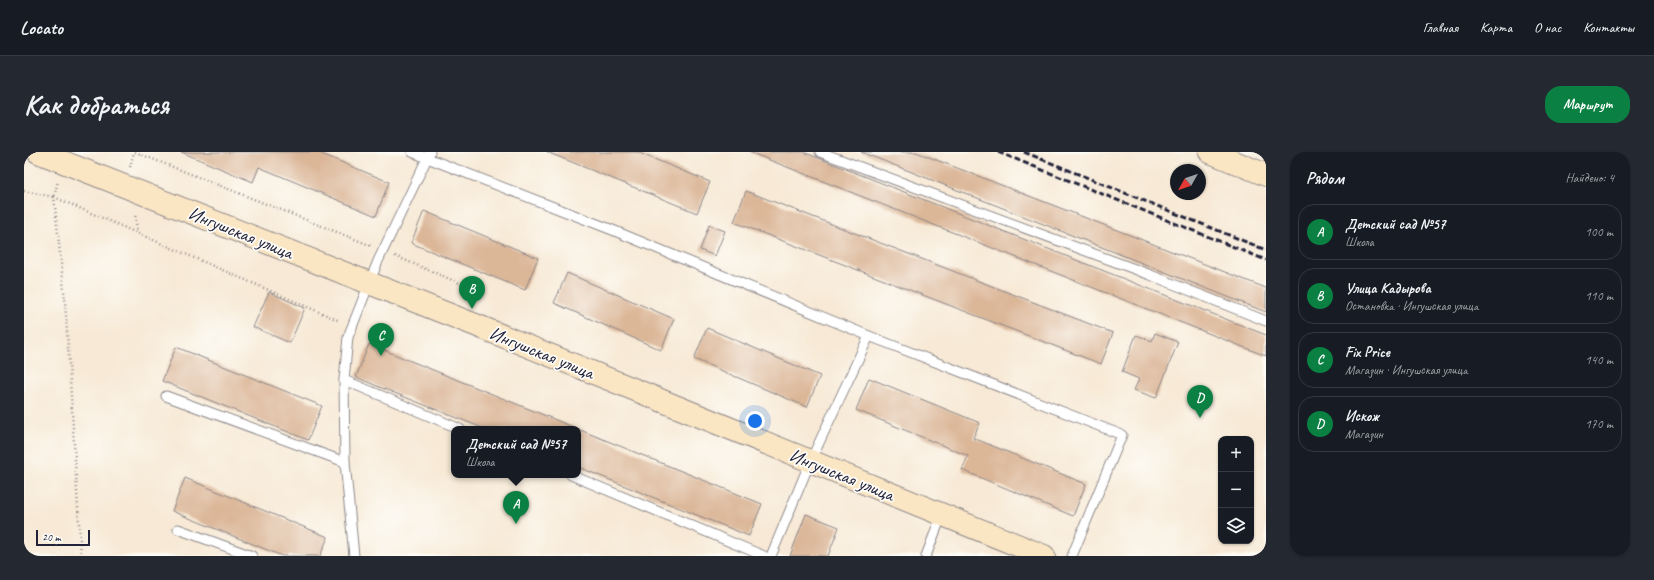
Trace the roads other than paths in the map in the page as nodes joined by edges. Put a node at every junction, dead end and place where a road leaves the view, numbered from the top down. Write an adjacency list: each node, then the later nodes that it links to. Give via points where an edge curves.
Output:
1 (38, 152): 7 (street, Ингушская улица)
2 (412, 152): 5 (lane)
3 (820, 152): 8 (lane, via 1148,274)
4 (1210, 152): 6 (street)
5 (428, 155): 7 (lane); 9 (lane)
6 (1266, 175)
7 (370, 283): 10 (lane, via 348,337); 14 (street, Ингушская улица)
8 (1266, 321)
9 (869, 336): 14 (lane); 24 (lane, via 1122,435)
10 (344, 380): 12 (lane); 13 (lane)
11 (166, 396): 13 (lane)
12 (453, 426)
13 (345, 462): 19 (lane)
14 (810, 462): 16 (street, Ингушская улица); 21 (lane)
15 (577, 478): 20 (lane)
16 (942, 514): 22 (lane); 23 (street, Ингушская улица)
17 (178, 529): 18 (lane)
18 (252, 556)
19 (354, 556)
20 (764, 556)
21 (771, 556)
22 (926, 556)
23 (1044, 556)
24 (1072, 556)

